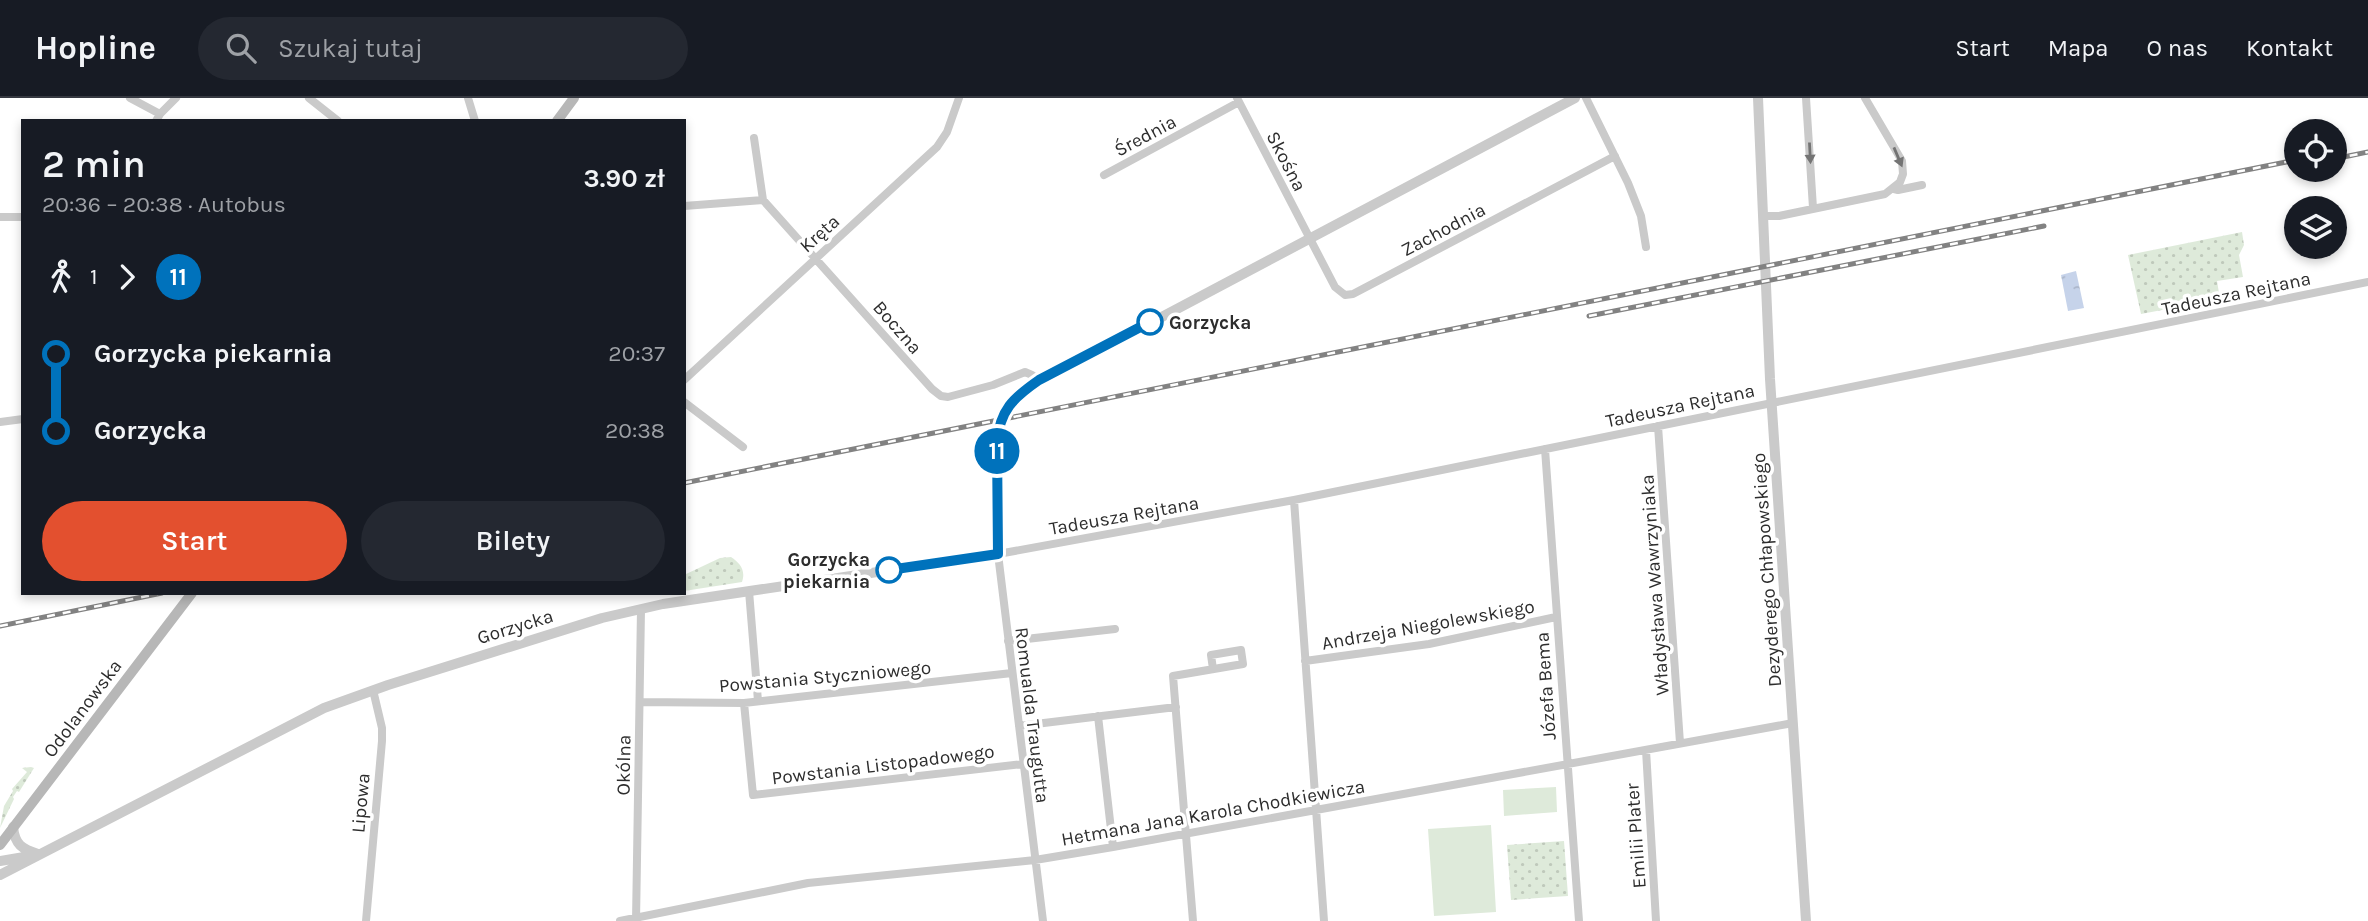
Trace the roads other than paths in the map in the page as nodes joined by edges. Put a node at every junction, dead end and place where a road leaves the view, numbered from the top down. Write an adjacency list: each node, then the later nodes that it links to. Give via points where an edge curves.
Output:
1 (130, 98): 13 (street)
2 (176, 98): 13 (street)
3 (309, 98): 14 (street)
4 (468, 98): 15 (street)
5 (575, 98): 16 (main road)
6 (959, 98): 30 (street, Kręta, via 937,147)
7 (1575, 98): 28 (street)
8 (1586, 98): 18 (street)
9 (1758, 98): 25 (street, Dezyderego Chłapowskiego)
10 (1806, 98): 24 (street, one-way to 24)
11 (1865, 98): 21 (street, one-way to 21, via 1902,161 1903,174)
12 (1238, 100): 19 (street, Średnia); 28 (street, Skośna)
13 (158, 117)
14 (335, 119)
15 (474, 119)
16 (559, 119)
17 (754, 138): 22 (street)
18 (1615, 156): 28 (street, Zachodnia, via 1353,294 1339,293); 29 (street, via 1641,216)
19 (1104, 175)
20 (1922, 185): 21 (street)
21 (1894, 189): 24 (street)
22 (763, 200): 23 (street); 30 (street, Boczna)
23 (686, 206)
24 (1813, 208): 25 (street)
25 (1763, 216): 34 (street, Dezyderego Chłapowskiego)
26 (0, 217): 27 (street)
27 (21, 217)
28 (1309, 239): 33 (street)
29 (1646, 247)
30 (816, 257): 32 (street, Kręta); 33 (street, Boczna, via 941,396 993,385 1025,372)
31 (2368, 282): 34 (street, Tadeusza Rejtana)
32 (686, 378)
33 (1039, 380): 42 (street, via 1013,400 999,426)
34 (1772, 402): 38 (street, Tadeusza Rejtana); 58 (street, Dezyderego Chłapowskiego)
35 (686, 404): 39 (street)
36 (21, 419): 37 (street)
37 (0, 422)
38 (1658, 426): 40 (street, Tadeusza Rejtana); 60 (street, Władysława Wawrzyniaka)
39 (743, 447)
40 (1545, 449): 41 (street, Tadeusza Rejtana); 46 (street, Józefa Bema)
41 (1294, 500): 42 (street, Tadeusza Rejtana); 49 (street)
42 (998, 554): 43 (street, Gorzycka); 48 (street, Romualda Traugutta)
43 (749, 591): 45 (street, Gorzycka); 54 (street)
44 (190, 595): 65 (main road, Odolanowska)
45 (641, 609): 52 (street, Gorzycka); 53 (street, Okólna)
46 (1556, 617): 49 (street, Andrzeja Niegolewskiego, via 1429,644); 63 (street, Józefa Bema)
47 (1115, 629): 48 (street)
48 (1008, 641): 51 (street, Romualda Traugutta)
49 (1305, 662): 64 (street)
50 (1213, 669): 56 (street, via 1174,676)
51 (1012, 673): 54 (street, Powstania Styczniowego); 59 (street, Romualda Traugutta)
52 (373, 690): 69 (street, Gorzycka, via 324,708); 74 (street, Lipowa, via 383,728)
53 (639, 702): 55 (street, Powstania Styczniowego); 73 (street, Okólna)
54 (758, 702): 55 (street, Powstania Styczniowego)
55 (744, 703): 62 (street, Powstania Listopadowego, via 753,795)
56 (1176, 707): 57 (street); 66 (street)
57 (1098, 716): 59 (street); 68 (street)
58 (1793, 723): 60 (street, Hetmana Jana Karola Chodkiewicza); 81 (street, Dezyderego Chłapowskiego)
59 (1019, 726): 62 (street, Romualda Traugutta)
60 (1680, 743): 61 (street, Hetmana Jana Karola Chodkiewicza)
61 (1646, 750): 63 (street, Hetmana Jana Karola Chodkiewicza); 80 (street, Emilii Plater)
62 (1023, 764): 70 (street, Romualda Traugutta)
63 (1567, 764): 64 (street, Hetmana Jana Karola Chodkiewicza); 79 (street, Józefa Bema)
64 (1316, 810): 66 (street, Hetmana Jana Karola Chodkiewicza); 78 (street)
65 (13, 828): 67 (main road, Odolanowska); 69 (street, via 19,847)
66 (1186, 833): 68 (street, Hetmana Jana Karola Chodkiewicza); 77 (street)
67 (0, 845)
68 (1113, 847): 70 (street, Hetmana Jana Karola Chodkiewicza)
69 (38, 854): 71 (street, Gorzycka); 72 (street, Gorzycka)
70 (1035, 860): 73 (street, Hetmana Jana Karola Chodkiewicza, via 808,883); 76 (street, Romualda Traugutta)
71 (0, 861)
72 (0, 875)
73 (636, 920): 75 (street, Hetmana Jana Karola Chodkiewicza)
74 (366, 921)
75 (620, 921)
76 (1043, 921)
77 (1193, 921)
78 (1324, 921)
79 (1579, 921)
80 (1656, 921)
81 (1806, 921)

